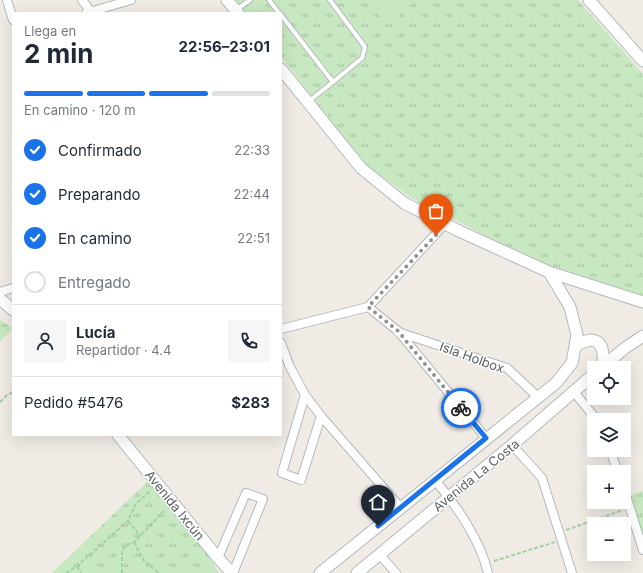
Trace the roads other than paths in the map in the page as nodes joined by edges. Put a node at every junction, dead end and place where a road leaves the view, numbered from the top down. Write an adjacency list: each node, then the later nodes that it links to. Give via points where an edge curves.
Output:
1 (7, 0): 12 (street)
2 (82, 0): 9 (street)
3 (131, 0): 9 (street)
4 (227, 0): 10 (main road)
5 (250, 0): 10 (lane)
6 (269, 0): 11 (lane)
7 (330, 0): 16 (lane, via 365,47 362,58)
8 (589, 0): 14 (main road)
9 (88, 12)
10 (237, 12)
11 (278, 12)
12 (12, 17)
13 (282, 17): 16 (lane)
14 (643, 61)
15 (283, 74): 17 (main road)
16 (333, 82): 17 (lane)
17 (307, 102): 18 (main road, via 361,168 404,203)
18 (445, 224): 19 (main road); 24 (street)
19 (549, 272): 23 (main road); 29 (main road, Avenida La Costa, via 570,307 577,335)
20 (12, 288): 21 (street)
21 (0, 292)
22 (0, 299): 25 (main road)
23 (643, 303)
24 (368, 307): 26 (street); 27 (street)
25 (12, 309)
26 (282, 329)
27 (398, 331): 36 (street, Isla Holbox, via 507,368); 40 (street)
28 (643, 336): 32 (main road)
29 (575, 346): 31 (main road, via 586,341 596,341 603,350); 36 (main road, Avenida La Costa, via 572,363 556,383)
30 (282, 352): 35 (street)
31 (604, 361)
32 (610, 361)
33 (587, 380): 34 (main road, Avenida La Costa)
34 (574, 392): 37 (street); 41 (main road, Avenida La Costa)
35 (305, 395): 38 (street); 38 (street, via 282,473 301,480)
36 (538, 397): 40 (main road, Avenida La Costa)
37 (591, 413)
38 (321, 416): 44 (street)
39 (119, 436): 48 (main road, Avenida Ixcún)
40 (486, 438): 42 (main road, Avenida La Costa)
41 (512, 445): 43 (main road, Avenida La Costa); 54 (street, via 542,478)
42 (436, 480): 43 (street); 44 (main road, Avenida La Costa)
43 (449, 496): 47 (main road, Avenida La Costa); 53 (street, via 476,540)
44 (401, 508): 50 (main road, Avenida La Costa)
45 (631, 508): 46 (street)
46 (643, 550)
47 (379, 554): 51 (main road, Avenida La Costa); 52 (street)
48 (218, 558): 49 (main road, Avenida Ixcún); 49 (street, via 246,493 263,499)
49 (233, 573)
50 (320, 573)
51 (357, 573)
52 (396, 573)
53 (488, 573)
54 (572, 573)

